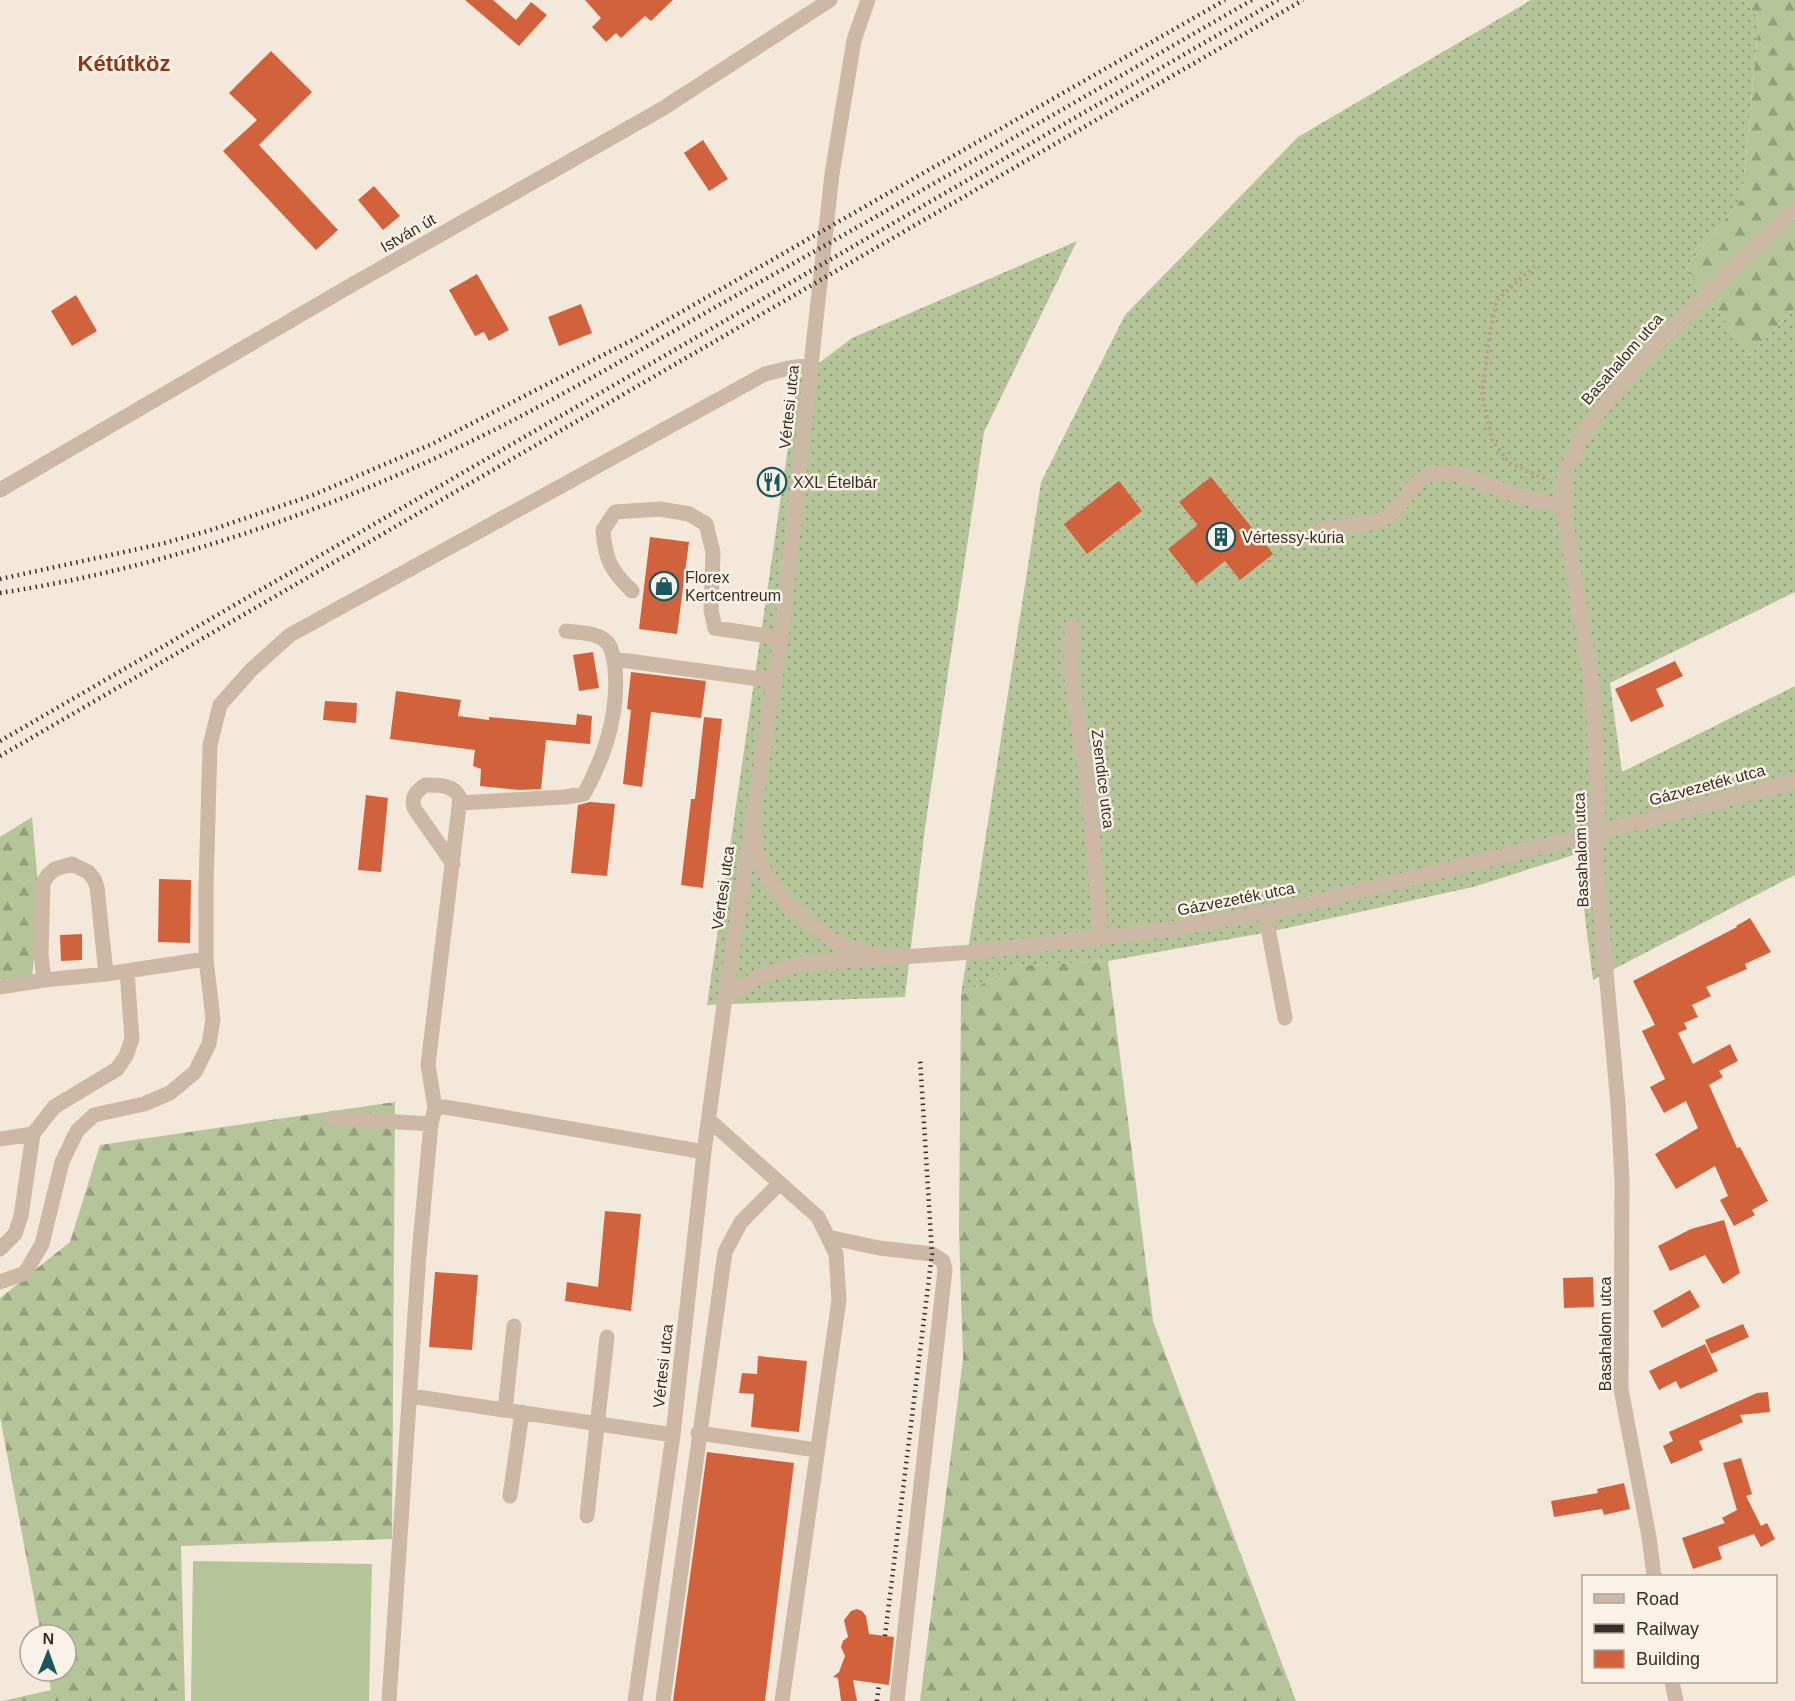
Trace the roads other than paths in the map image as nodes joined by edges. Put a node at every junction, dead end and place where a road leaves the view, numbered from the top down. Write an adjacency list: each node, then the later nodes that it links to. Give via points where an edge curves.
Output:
1 (830, 0): 5 (street, István út, via 662,109)
2 (868, 0): 4 (street, Vértesi utca, via 854,40 838,129)
3 (1795, 209): 6 (street, Basahalom utca, via 1659,341 1597,414 1569,465 1563,484)
4 (812, 365): 11 (street, Vértesi utca); 22 (street, via 777,370 754,380 290,635 251,670 220,705 210,745)
5 (0, 490)
6 (1563, 506): 7 (street, via 1436,473 1417,483 1389,516 1372,523); 17 (street, Basahalom utca, via 1593,691)
7 (1323, 529)
8 (632, 591): 11 (street, via 616,575 604,550 603,530 615,512 660,509 689,514 706,524 713,552 711,610 715,628)
9 (1072, 626): 20 (street, Zsendice utca, via 1071,672 1089,796)
10 (566, 631): 12 (street, via 595,635 609,645)
11 (781, 638): 13 (street, Vértesi utca)
12 (614, 659): 13 (street); 15 (street, via 614,718 606,747 584,794)
13 (774, 681): 16 (street, Vértesi utca)
14 (1795, 781): 17 (street, Gázvezeték utca)
15 (459, 803): 18 (street); 18 (street, via 457,791 437,785 425,785 412,801)
16 (753, 812): 21 (street, Gázvezeték utca, via 756,851 767,877 789,907 835,942); 27 (street, Vértesi utca)
17 (1597, 833): 19 (street, Gázvezeték utca); 51 (street, Basahalom utca, via 1596,861 1622,1180 1621,1389)
18 (453, 864): 29 (street, via 428,1065)
19 (1265, 912): 20 (street, Gázvezeték utca); 28 (street)
20 (1101, 937): 21 (street, Gázvezeték utca, via 973,952)
21 (880, 957): 27 (street, via 801,964 762,975)
22 (206, 959): 23 (street); 39 (street, via 213,1018 209,1044 195,1072 170,1093 144,1104 94,1115 77,1131 62,1162 42,1244 25,1272)
23 (127, 971): 24 (street); 33 (street, via 132,1039 126,1056 117,1069 54,1107)
24 (106, 974): 25 (street); 25 (street, via 97,887 88,872 72,864 55,869 43,883)
25 (44, 980): 26 (street)
26 (0, 987)
27 (725, 998): 31 (street, Vértesi utca)
28 (1285, 1018)
29 (435, 1108): 32 (street); 35 (street)
30 (333, 1118): 32 (street)
31 (709, 1120): 35 (street, Vértesi utca); 36 (street)
32 (431, 1124): 42 (street)
33 (33, 1134): 34 (street); 38 (street, via 21,1216 15,1234)
34 (0, 1139)
35 (704, 1152): 47 (street, Vértesi utca)
36 (780, 1183): 37 (street, via 818,1217); 46 (street, via 741,1222 725,1252)
37 (828, 1237): 48 (street, via 836,1254 839,1300); 57 (street, via 932,1254 944,1261)
38 (0, 1249)
39 (0, 1282)
40 (514, 1326): 43 (street)
41 (608, 1337): 45 (street)
42 (410, 1396): 43 (street); 53 (street)
43 (505, 1410): 44 (street)
44 (522, 1412): 45 (street); 49 (street)
45 (598, 1423): 47 (street); 50 (street)
46 (698, 1433): 48 (street); 55 (street)
47 (673, 1435): 54 (street, Vértesi utca)
48 (817, 1450): 56 (street)
49 (510, 1496)
50 (587, 1516)
51 (1654, 1575)
52 (1672, 1683): 58 (street)
53 (389, 1701)
54 (635, 1701)
55 (663, 1701)
56 (782, 1701)
57 (897, 1701)
58 (1676, 1701)

